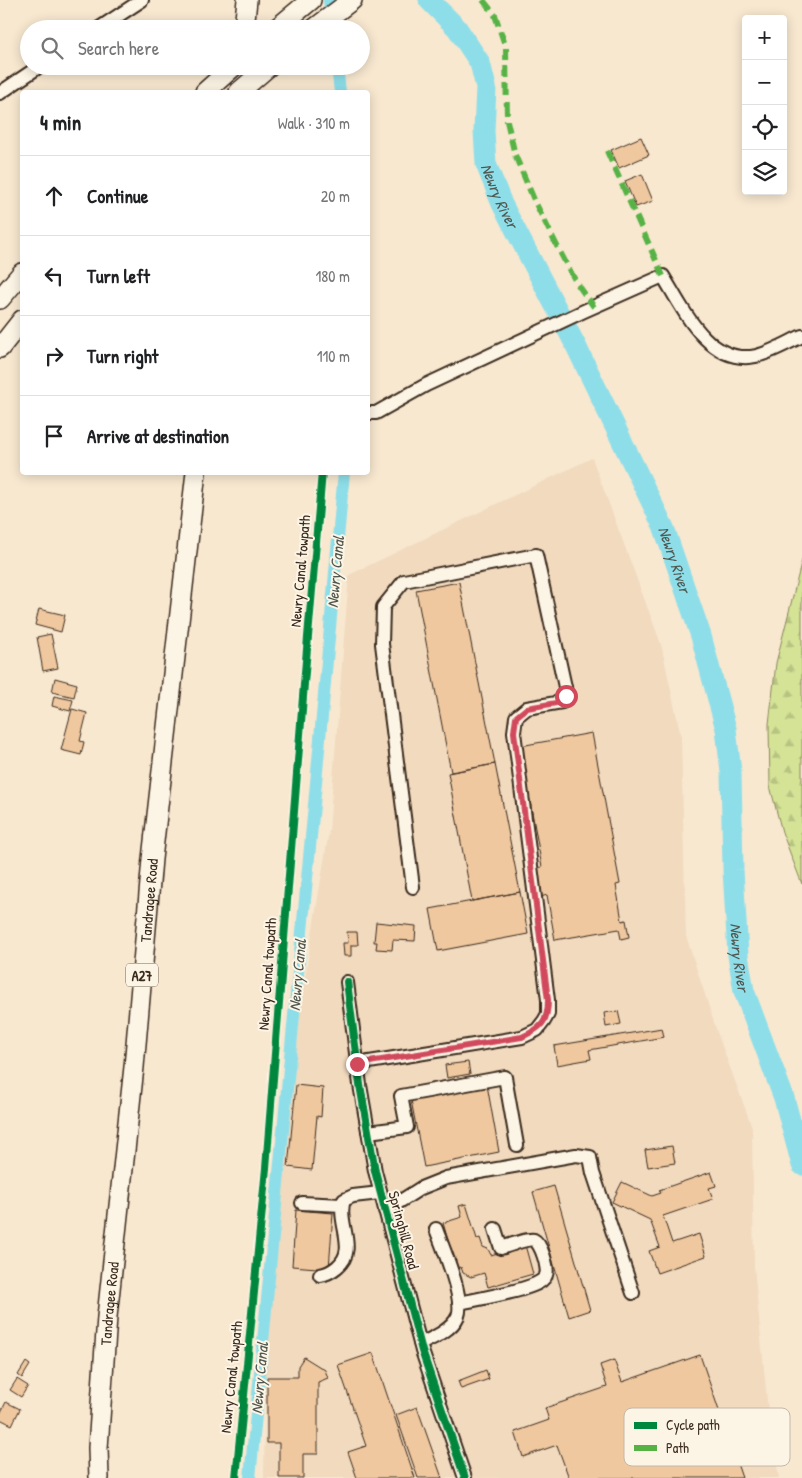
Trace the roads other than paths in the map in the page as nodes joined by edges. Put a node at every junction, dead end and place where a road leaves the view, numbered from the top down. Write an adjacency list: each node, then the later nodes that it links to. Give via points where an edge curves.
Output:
1 (142, 0): 5 (street)
2 (247, 0): 6 (highway)
3 (311, 0): 7 (highway)
4 (352, 0): 8 (highway)
5 (112, 20)
6 (245, 20)
7 (287, 20)
8 (326, 20)
9 (27, 75): 16 (street)
10 (224, 75): 13 (highway)
11 (239, 75): 14 (highway)
12 (258, 75): 15 (highway)
13 (207, 90)
14 (238, 90)
15 (240, 90)
16 (0, 93)
17 (20, 275): 18 (highway)
18 (0, 299)
19 (20, 323): 21 (highway)
20 (802, 336): 22 (street, via 757,356 728,355 700,333 663,276 426,385 376,413)
21 (0, 348)
22 (370, 413)
23 (196, 475): 39 (highway, Tandragee Road / A27, via 152,859 107,1317)
24 (413, 886): 26 (street, via 382,644 383,607 404,582 536,555 566,696 562,702 527,708 516,717 514,732 548,1014 537,1030 522,1037)
25 (347, 982): 26 (street, Springhill Road)
26 (357, 1064): 27 (street, Springhill Road)
27 (368, 1132): 28 (street, via 407,1127 402,1096 505,1077); 29 (street, Springhill Road)
28 (517, 1145)
29 (380, 1192): 31 (street, via 353,1196 344,1200); 32 (street, Springhill Road)
30 (302, 1203): 31 (street)
31 (342, 1205): 35 (street, via 348,1252 342,1263 328,1274)
32 (385, 1211): 36 (street, via 421,1188 446,1178 576,1155 590,1157); 38 (street, Springhill Road)
33 (436, 1229): 37 (street)
34 (495, 1229): 37 (street, via 501,1248 530,1240 537,1242 547,1268 546,1276 529,1286)
35 (320, 1275)
36 (633, 1293)
37 (459, 1303): 38 (street, via 458,1316 452,1325)
38 (420, 1344): 40 (street, Springhill Road)
39 (99, 1478)
40 (466, 1478)

